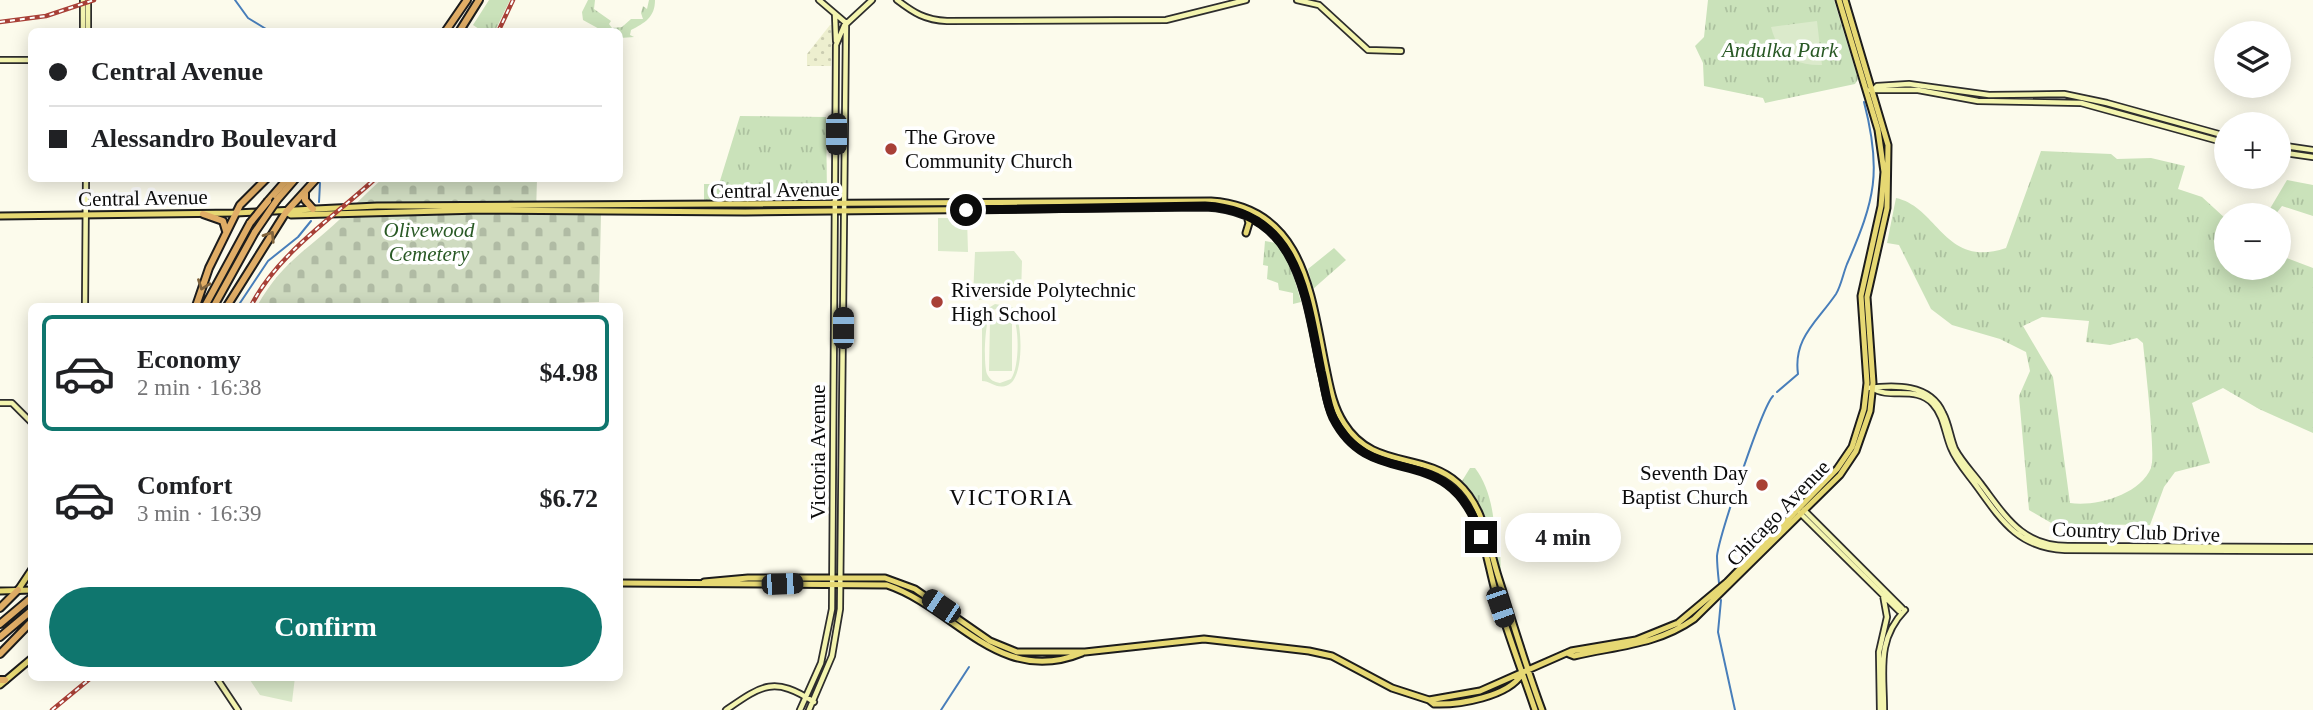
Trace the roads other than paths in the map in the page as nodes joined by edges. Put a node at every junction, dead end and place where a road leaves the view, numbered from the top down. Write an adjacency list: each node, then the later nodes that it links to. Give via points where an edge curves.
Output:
1 (85, 0): 13 (main road)
2 (467, 0): 14 (highway)
3 (479, 0): 15 (highway)
4 (819, 0): 11 (main road)
5 (872, 0): 12 (main road, Victoria Avenue)
6 (897, 0): 7 (main road, via 930,20 959,21 1166,20)
7 (1246, 0)
8 (1297, 0): 17 (main road, via 1319,5 1368,50)
9 (1839, 0): 20 (main road, Chicago Avenue)
10 (1844, 0): 20 (main road, Chicago Avenue)
11 (835, 14): 12 (main road); 16 (main road)
12 (846, 23): 16 (main road, Victoria Avenue); 34 (main road, Victoria Avenue)
13 (85, 28)
14 (447, 28)
15 (462, 28)
16 (836, 45): 33 (main road, Victoria Avenue)
17 (1401, 51)
18 (0, 60): 19 (main road)
19 (28, 60)
20 (1870, 90): 21 (main road, via 1909,84 1989,95 2064,94); 22 (main road, via 1918,90 1978,101 2081,103); 52 (main road, Chicago Avenue, via 1888,145 1889,188 1867,297)
21 (2214, 133)
22 (2214, 140)
23 (2291, 147): 24 (main road)
24 (2313, 150)
25 (2291, 154): 26 (main road)
26 (2313, 157)
27 (86, 182): 39 (main road)
28 (263, 182): 37 (highway)
29 (285, 182): 49 (highway, bridge, via 250,223)
30 (293, 182): 50 (highway, bridge, via 255,232)
31 (313, 182): 32 (highway)
32 (304, 192): 35 (highway); 36 (highway)
33 (836, 208): 34 (main road, Central Avenue); 35 (main road, Central Avenue); 36 (main road, Central Avenue); 64 (main road, Victoria Avenue)
34 (843, 208): 41 (main road, Central Avenue, via 1205,206); 42 (main road, Central Avenue, via 1211,201 1237,206); 64 (main road, Victoria Avenue)
35 (313, 209): 36 (main road, Central Avenue)
36 (285, 212): 37 (main road, Central Avenue); 51 (highway, one-way to 36)
37 (236, 213): 38 (main road, Central Avenue); 43 (highway)
38 (203, 214): 39 (main road, Central Avenue); 43 (highway, via 223,221)
39 (86, 215): 40 (main road, Central Avenue); 47 (main road)
40 (0, 216)
41 (1247, 216): 42 (main road, Central Avenue); 44 (main road)
42 (1261, 220): 45 (main road); 46 (main road, via 1284,236)
43 (226, 231): 48 (highway, one-way to 48)
44 (1246, 233)
45 (1278, 238): 46 (main road); 56 (main road, via 1301,281 1329,408)
46 (1296, 253): 54 (main road, via 1306,275)
47 (85, 303)
48 (197, 303)
49 (207, 303)
50 (216, 303)
51 (229, 303)
52 (1870, 388): 60 (main road, Chicago Avenue, via 1865,431 1856,451 1840,475); 62 (main road, Country Club Drive, via 1912,388 1934,399 1965,465 2008,522 2036,541 2054,546)
53 (0, 403): 55 (main road, via 12,403)
54 (1340, 416): 56 (main road); 57 (main road, via 1349,431)
55 (28, 420)
56 (1352, 444): 57 (main road); 58 (main road, via 1387,464)
57 (1374, 452): 59 (main road, via 1425,466)
58 (1429, 473): 59 (main road); 61 (main road, via 1457,491)
59 (1457, 482): 61 (main road); 80 (main road, via 1482,520)
60 (1800, 510): 69 (main road); 72 (main road); 80 (main road, Chicago Avenue, via 1680,623 1648,637 1580,649)
61 (1474, 514): 80 (main road)
62 (2313, 549)
63 (28, 576): 66 (main road)
64 (837, 580): 65 (main road); 80 (main road, Chicago Avenue, via 875,577 906,585 990,641 1006,649 1041,654 1199,639 1309,650 1343,661 1397,691 1429,700 1467,695); 83 (main road, Victoria Avenue, via 828,636); 86 (main road, Victoria Avenue, via 835,647)
65 (623, 583)
66 (18, 590): 67 (main road); 68 (main road); 71 (highway)
67 (28, 590)
68 (0, 591)
69 (1883, 595): 72 (main road); 73 (main road)
70 (28, 600): 75 (highway)
71 (0, 608)
72 (1900, 608): 73 (main road); 93 (main road, via 1884,647)
73 (1886, 611): 93 (main road, via 1880,652)
74 (28, 613): 77 (highway)
75 (0, 624)
76 (28, 625): 78 (highway)
77 (0, 636)
78 (0, 654)
79 (28, 661): 82 (main road)
80 (1526, 673): 91 (main road); 92 (main road)
81 (219, 681): 87 (main road)
82 (2, 682)
83 (811, 688): 84 (main road); 85 (main road, Victoria Avenue)
84 (793, 690): 85 (main road); 88 (main road, via 780,685 760,688)
85 (807, 697): 86 (main road); 89 (main road, Victoria Avenue)
86 (814, 702): 90 (main road, Victoria Avenue)
87 (238, 710)
88 (726, 710)
89 (800, 710)
90 (809, 710)
91 (1535, 710)
92 (1542, 710)
93 (1882, 710)

